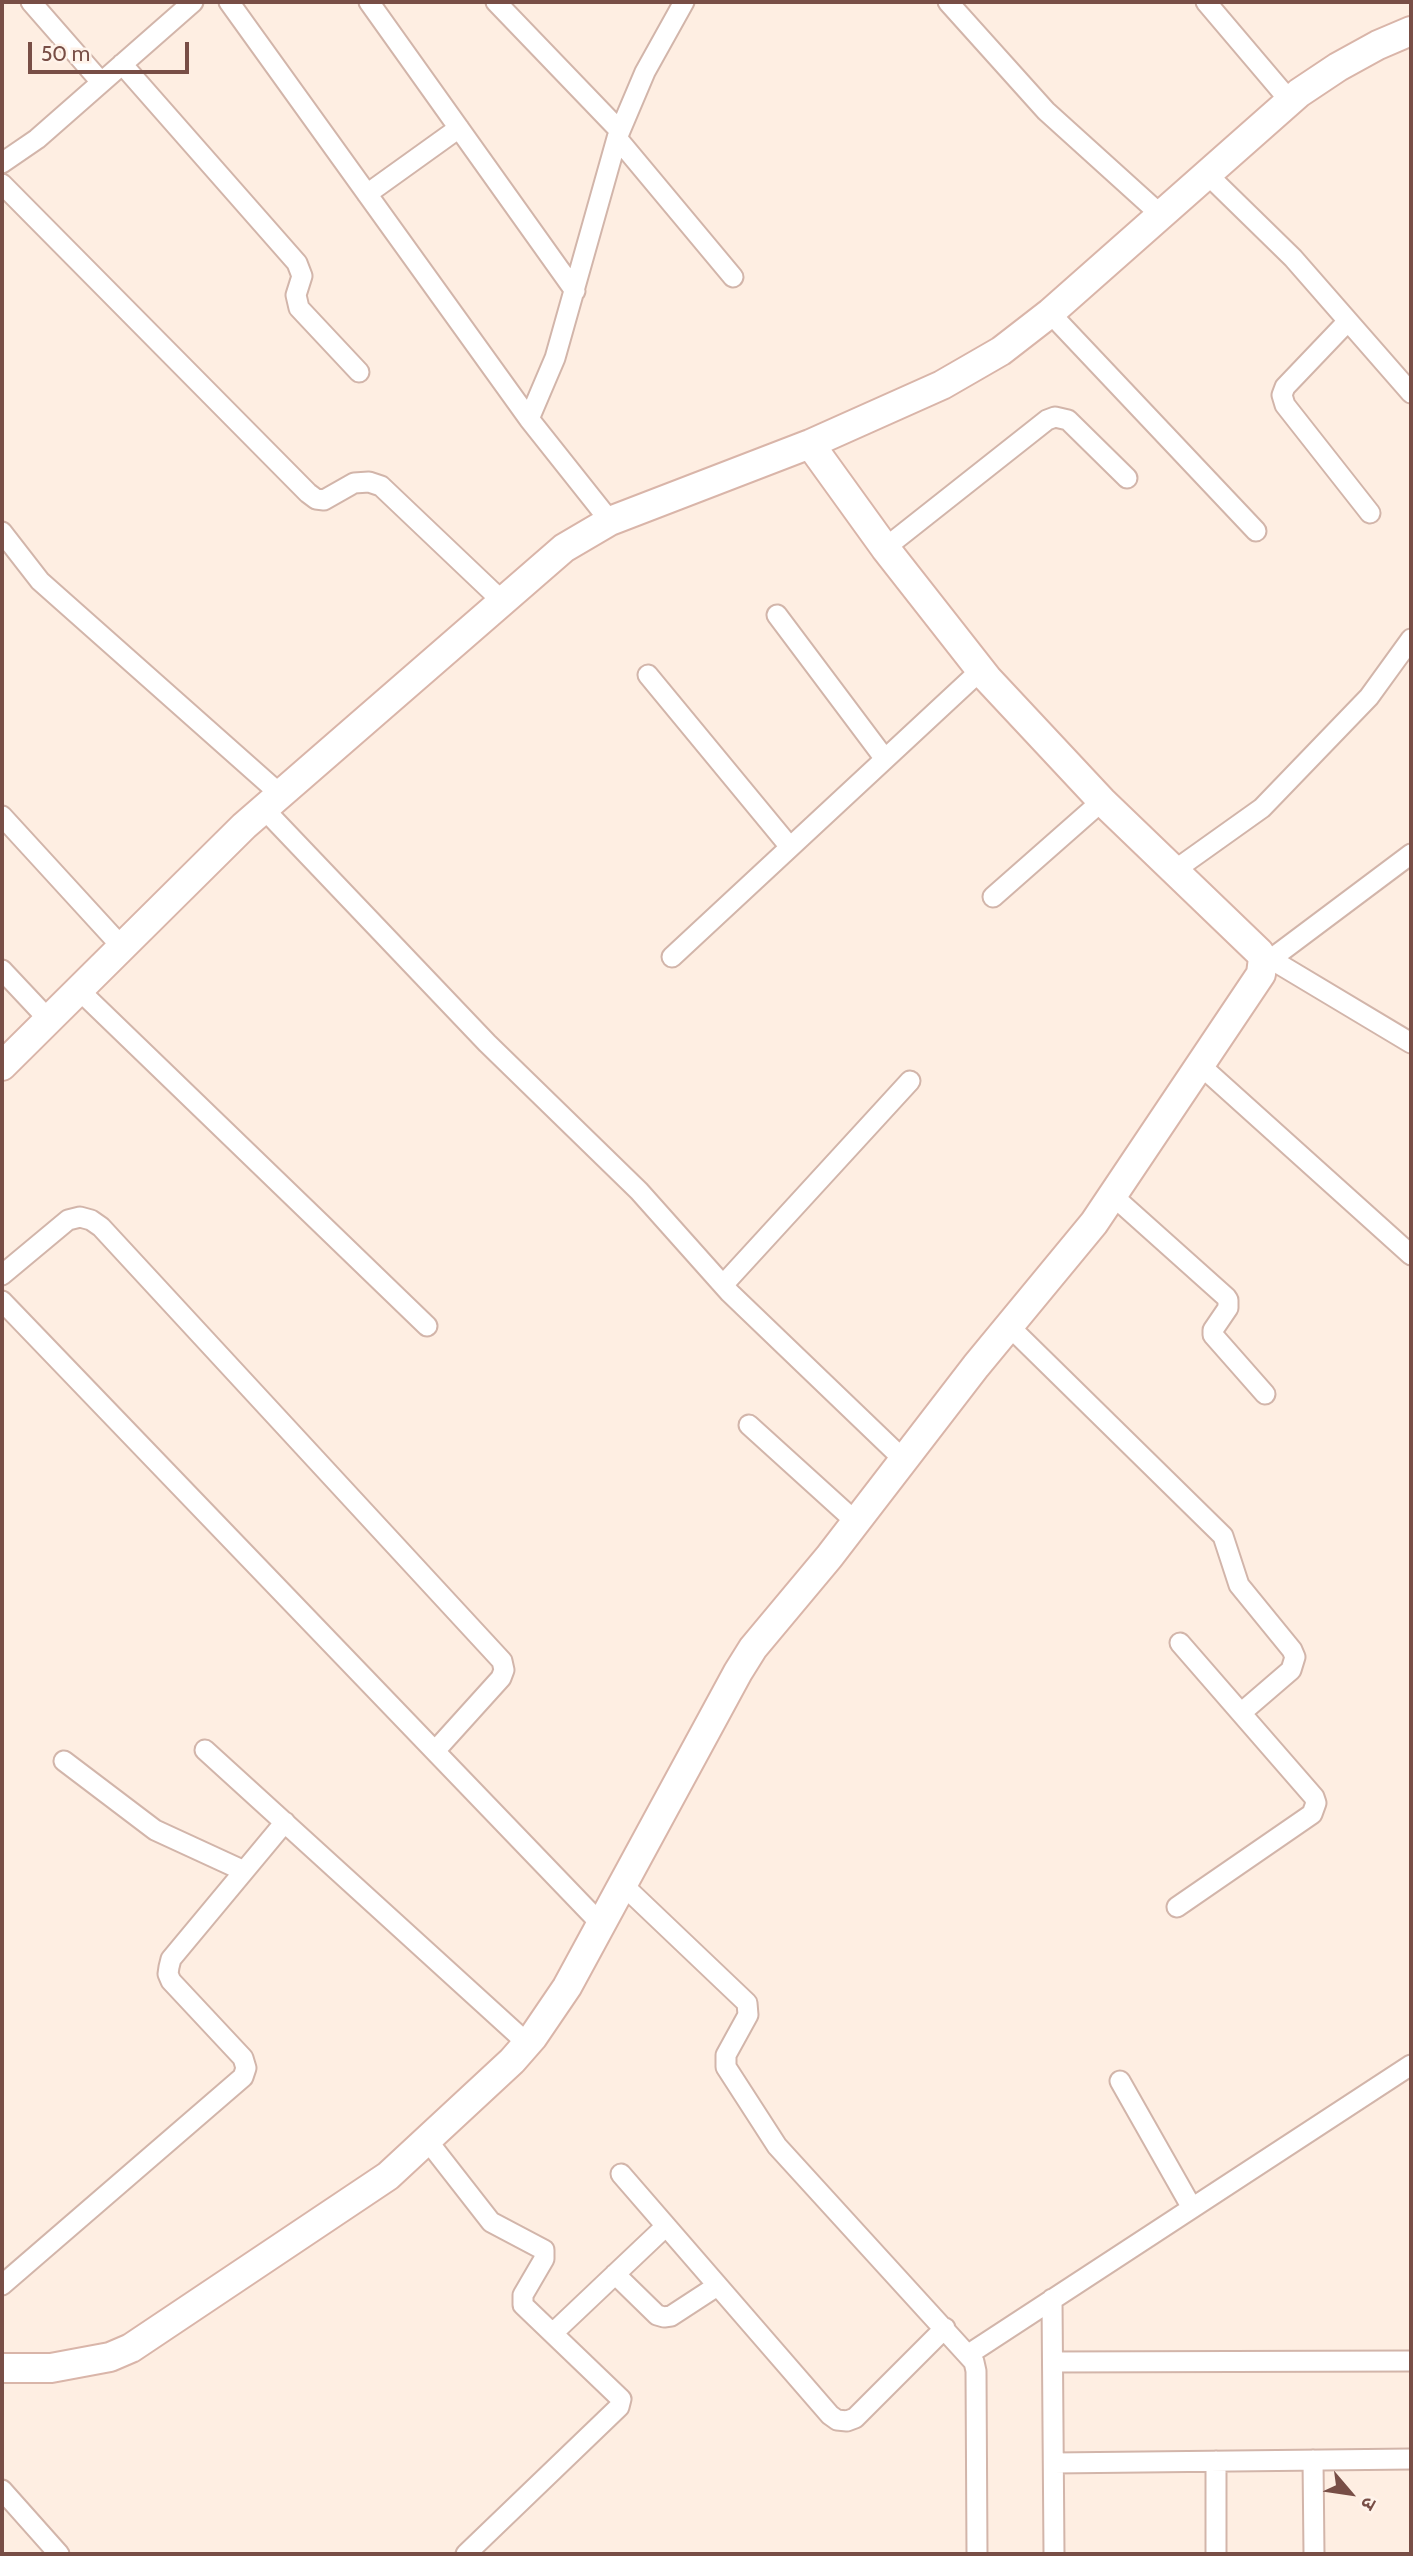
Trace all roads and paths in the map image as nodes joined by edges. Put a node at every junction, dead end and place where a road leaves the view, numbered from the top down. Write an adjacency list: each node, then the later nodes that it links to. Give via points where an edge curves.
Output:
1 (31, 2): 11 (street)
2 (193, 2): 10 (street)
3 (229, 2): 18 (street)
4 (369, 2): 13 (street)
5 (496, 2): 14 (street)
6 (684, 2): 14 (street, via 645,72)
7 (948, 2): 19 (street, via 1053,118)
8 (1206, 2): 12 (street)
9 (1411, 31): 12 (street, via 1338,67)
10 (122, 64): 11 (street); 24 (street, via 297,263 302,276 296,295 299,308)
11 (102, 82): 15 (street)
12 (1290, 101): 16 (street)
13 (459, 128): 18 (street); 21 (street)
14 (618, 134): 20 (street); 21 (street)
15 (2, 163)
16 (1207, 174): 19 (street); 23 (street)
17 (2, 184): 34 (street, via 308,494 324,500 355,484 381,486)
18 (367, 194): 26 (street)
19 (1161, 215): 22 (street)
20 (733, 277)
21 (575, 291): 26 (street, via 555,358)
22 (1050, 313): 27 (street, via 1001,351 942,385); 31 (street)
23 (1348, 321): 25 (street); 29 (street, via 1285,387 1282,396)
24 (359, 372)
25 (1411, 393)
26 (529, 419): 30 (street)
27 (810, 444): 30 (street); 33 (street)
28 (1127, 478): 33 (street, via 1068,420 1047,419)
29 (1370, 513)
30 (610, 521): 34 (street, via 564,548)
31 (1256, 531)
32 (2, 533): 41 (street, via 40,581)
33 (885, 548): 37 (street)
34 (502, 601): 41 (street)
35 (777, 615): 39 (street)
36 (1411, 639): 45 (street, via 1369,697 1262,808)
37 (981, 670): 39 (street); 40 (street)
38 (648, 675): 43 (street)
39 (885, 758): 43 (street)
40 (1102, 801): 45 (street); 46 (street)
41 (272, 802): 47 (street); 60 (street, via 487,1043 632,1184)
42 (2, 816): 47 (street)
43 (790, 847): 49 (street)
44 (1411, 854): 48 (street)
45 (1175, 870): 48 (street)
46 (993, 897)
47 (122, 947): 51 (street)
48 (1265, 955): 53 (street); 55 (street, via 1261,974)
49 (672, 957)
50 (2, 970): 52 (street)
51 (79, 990): 52 (street); 62 (street)
52 (49, 1020): 54 (street)
53 (1411, 1043)
54 (6, 1053)
55 (1200, 1065): 57 (street); 58 (street)
56 (910, 1081): 60 (street)
57 (1112, 1195): 63 (street, via 1082,1239); 64 (street, via 1228,1300 1213,1335)
58 (1411, 1255)
59 (2, 1275): 71 (street, via 68,1220 80,1217 101,1227 502,1661 501,1678)
60 (723, 1285): 66 (street)
61 (2, 1301): 71 (street)
62 (428, 1326)
63 (1009, 1326): 66 (street); 69 (street, via 1223,1536 1239,1585 1292,1650 1291,1670)
64 (1265, 1394)
65 (749, 1425): 67 (street)
66 (904, 1460): 67 (street)
67 (856, 1522): 75 (street, via 753,1648)
68 (1180, 1643): 69 (street)
69 (1241, 1713): 76 (street, via 1314,1797 1315,1809)
70 (205, 1750): 73 (street)
71 (435, 1751): 77 (street)
72 (64, 1761): 74 (street, via 155,1830)
73 (285, 1822): 74 (street); 78 (street)
74 (244, 1871): 86 (street, via 171,1959 167,1974 243,2058 243,2077)
75 (623, 1885): 77 (street); 89 (street, via 744,1997 748,2015 726,2055 731,2077 790,2162)
76 (1177, 1907)
77 (601, 1924): 78 (street, via 567,1987)
78 (528, 2044): 81 (street)
79 (1411, 2065): 83 (street)
80 (1120, 2081): 83 (street)
81 (427, 2140): 90 (street, via 491,2222 544,2250 544,2259 522,2300); 94 (street, via 371,2188 131,2348 110,2357 51,2368)
82 (621, 2174): 84 (street)
83 (1192, 2208): 88 (street)
84 (666, 2227): 85 (street); 87 (street)
85 (615, 2274): 87 (street, via 664,2317); 90 (street)
86 (2, 2285)
87 (717, 2286): 89 (street, via 837,2420 855,2418)
88 (1052, 2299): 91 (street); 93 (street)
89 (945, 2328): 91 (street)
90 (553, 2333): 101 (street, via 620,2395 621,2403)
91 (969, 2354): 102 (street, via 976,2371)
92 (1411, 2361): 93 (street)
93 (1053, 2362): 98 (street)
94 (2, 2368)
95 (1411, 2459): 96 (street)
96 (1313, 2460): 97 (street); 105 (street)
97 (1216, 2461): 98 (street); 104 (street)
98 (1054, 2463): 103 (street)
99 (2, 2490): 100 (street)
100 (59, 2554)
101 (466, 2554)
102 (977, 2554)
103 (1054, 2554)
104 (1216, 2554)
105 (1314, 2554)

